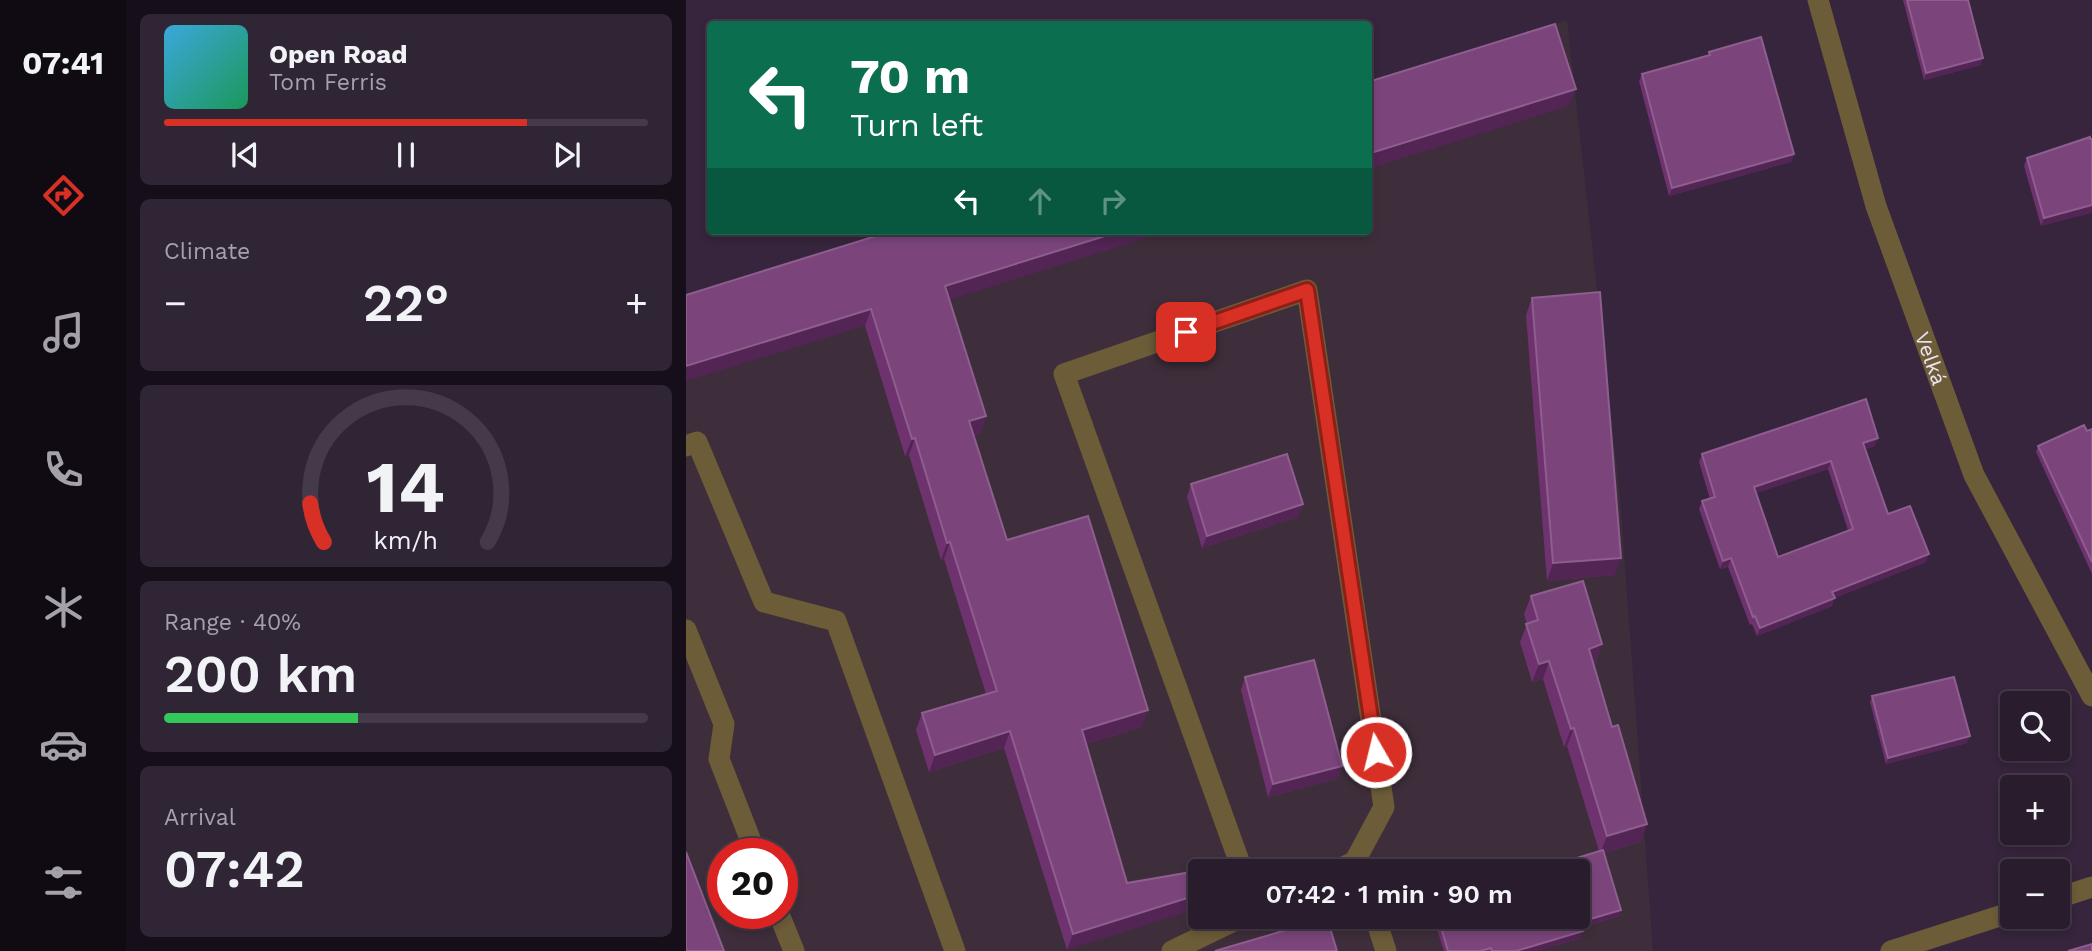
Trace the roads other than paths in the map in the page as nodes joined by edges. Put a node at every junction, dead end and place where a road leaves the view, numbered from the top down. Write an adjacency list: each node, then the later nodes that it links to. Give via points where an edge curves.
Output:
1 (1818, 0): 4 (street, Velká, via 1876,206 1974,475)
2 (686, 446): 15 (street, via 697,442 764,602 836,621)
3 (686, 630): 5 (street, via 724,724 719,759)
4 (2092, 696)
5 (750, 838)
6 (1238, 859): 7 (street, via 1064,374 1307,290 1384,807)
7 (1360, 859)
8 (2092, 887): 9 (street)
9 (2070, 894)
10 (2000, 916): 18 (street)
11 (785, 929): 14 (street)
12 (1217, 929): 16 (street)
13 (1379, 929): 17 (street)
14 (794, 951)
15 (956, 951)
16 (1172, 951)
17 (1387, 951)
18 (1891, 951)

